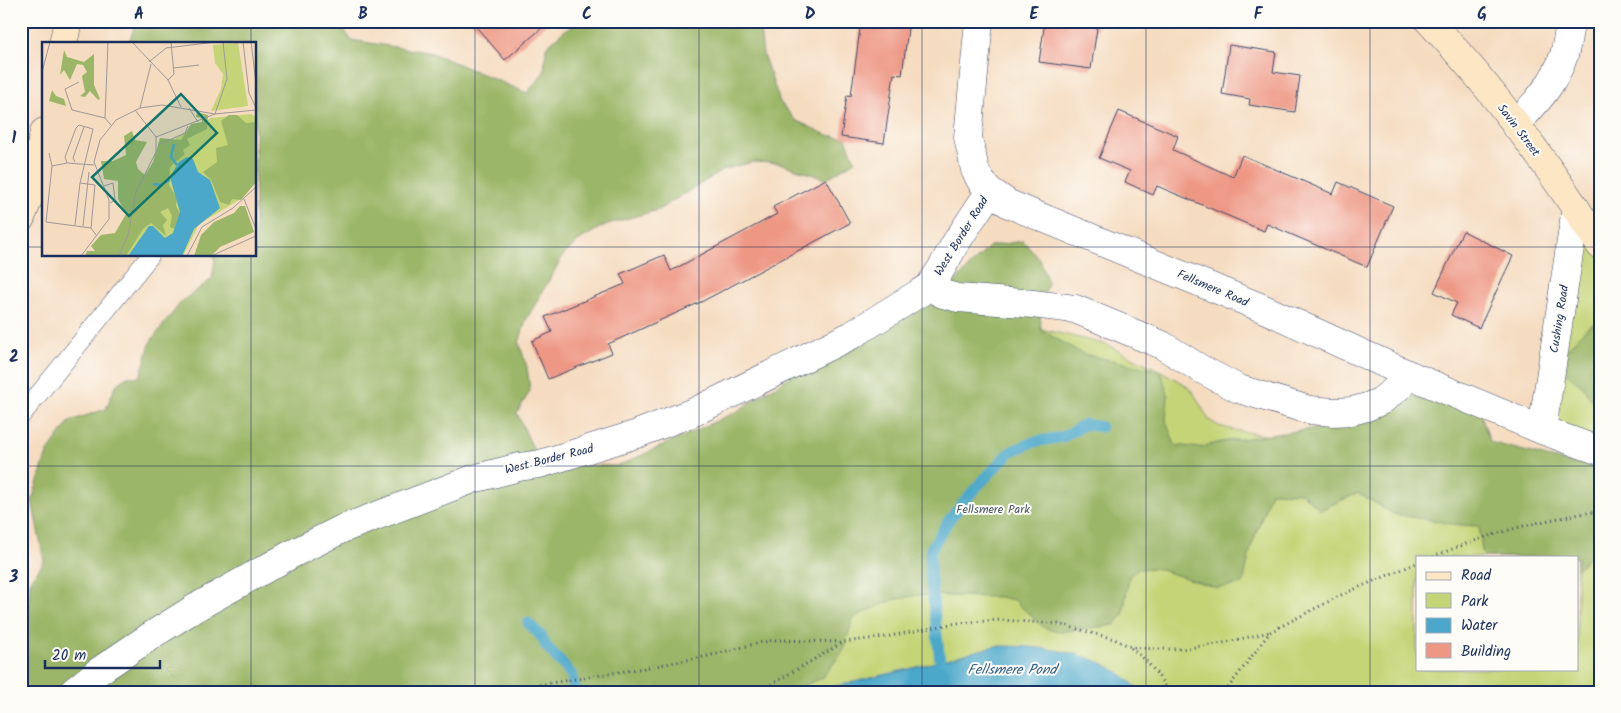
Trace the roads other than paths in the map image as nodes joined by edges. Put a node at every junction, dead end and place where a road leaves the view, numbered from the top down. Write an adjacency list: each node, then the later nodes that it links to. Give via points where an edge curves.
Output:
1 (68, 21): 5 (street)
2 (979, 21): 8 (street, Fellsmere Road, via 968,137 975,170)
3 (1429, 21): 6 (street, Savin Street)
4 (1571, 21): 6 (street, via 1564,55 1553,78)
5 (63, 42)
6 (1515, 125): 10 (street, Savin Street)
7 (42, 144): 9 (street)
8 (990, 191): 13 (street, West Border Road); 14 (street, Fellsmere Road, via 1010,204 1262,308)
9 (32, 204)
10 (1576, 208): 11 (street, Savin Street); 16 (street, Cushing Road)
11 (1600, 245)
12 (150, 256): 15 (lane)
13 (929, 287): 14 (street, via 958,298 1075,309 1162,345 1239,389 1309,410 1334,412 1367,407 1381,401); 18 (street, West Border Road, via 852,335 696,410 638,434 540,464 473,479 342,529 188,612)
14 (1412, 376): 16 (street, Fellsmere Road)
15 (21, 416)
16 (1542, 430): 17 (street, Fellsmere Road)
17 (1600, 451)
18 (73, 692)

